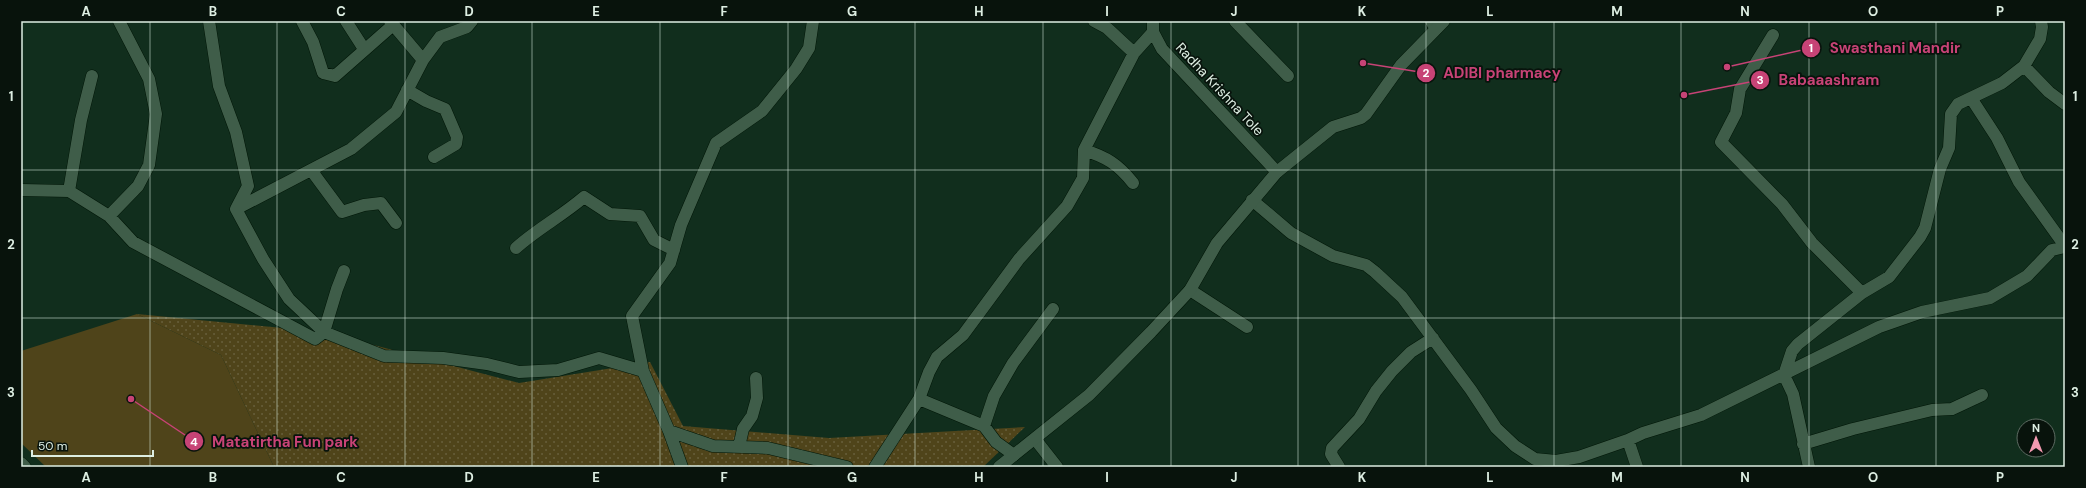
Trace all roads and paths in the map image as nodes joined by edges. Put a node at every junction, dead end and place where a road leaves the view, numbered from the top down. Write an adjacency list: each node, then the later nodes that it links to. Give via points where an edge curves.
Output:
1 (119, 21): 32 (street, via 149,79 156,114 149,165 138,186)
2 (209, 21): 31 (street, via 218,86 236,132 248,186)
3 (302, 21): 14 (street, via 313,42 323,73 335,76)
4 (346, 21): 14 (street)
5 (472, 21): 16 (street, via 467,27 440,37)
6 (813, 21): 36 (street, via 809,48 796,69 762,110 716,143 681,225)
7 (1094, 21): 15 (street, via 1107,28)
8 (1235, 21): 19 (street)
9 (2041, 21): 17 (street, via 2040,39)
10 (392, 23): 14 (street); 16 (street)
11 (1437, 24): 26 (street, via 1401,65 1366,114 1333,127)
12 (1153, 26): 15 (street); 26 (street, Radha Krishna Tole, via 1162,49)
13 (1773, 35): 39 (street, via 1740,89 1736,113 1721,142 1782,204 1812,243)
14 (364, 49)
15 (1134, 53): 23 (street)
16 (423, 60): 20 (street)
17 (2024, 66): 21 (street, via 2002,83); 22 (street, via 2049,92)
18 (92, 76): 29 (street, via 81,120)
19 (1288, 76)
20 (408, 90): 24 (street, via 445,109 452,124 457,137 456,144); 25 (street, via 396,112 351,149)
21 (1971, 98): 34 (street, via 1997,138 2019,182); 39 (street, via 1958,104 1951,114 1949,148 1940,169 1925,228 1889,277)
22 (2065, 104)
23 (1084, 150): 27 (street, via 1105,157 1124,170); 48 (street, via 1083,178 1066,206 1019,259 963,335 937,358 929,372)
24 (434, 157)
25 (311, 170): 31 (street); 33 (street, via 342,212 381,202)
26 (1277, 172): 30 (street)
27 (1133, 183)
28 (21, 190): 29 (street)
29 (69, 191): 32 (street)
30 (1252, 200): 38 (street, via 1217,243); 43 (street, via 1291,233 1333,256 1366,266 1375,272 1402,298)
31 (236, 209): 42 (street, via 263,259 289,299)
32 (109, 216): 42 (street, via 133,242 304,335 315,339)
33 (396, 223)
34 (2065, 247): 45 (street, via 2052,250 2027,276 1990,298 1922,312 1879,327)
35 (516, 248): 36 (street, via 584,197 610,214 640,216 654,240)
36 (674, 250): 44 (street, via 670,263 632,316)
37 (344, 271): 42 (street)
38 (1190, 290): 41 (street); 51 (street, via 1089,395)
39 (1862, 293): 45 (street, via 1798,344 1792,351)
40 (1053, 308): 49 (street, via 1013,363 994,396)
41 (1247, 327)
42 (324, 332): 44 (street, via 384,356 443,358 487,364 519,372 558,370 599,358)
43 (1433, 338): 52 (street, via 1496,428 1515,446 1535,459 1579,457); 63 (street, via 1411,352 1392,371 1359,418 1332,448 1331,454)
44 (643, 372): 50 (street)
45 (1784, 375): 52 (street, via 1701,415); 53 (street, via 1793,394)
46 (756, 378): 54 (street, via 757,398 752,416 742,429)
47 (1982, 395): 53 (street, via 1952,409 1932,410)
48 (920, 399): 49 (street); 60 (street)
49 (984, 426): 55 (street, via 996,442)
50 (669, 431): 54 (street, via 713,446); 58 (street)
51 (1035, 439): 55 (street); 62 (street)
52 (1628, 440): 64 (street)
53 (1803, 444): 65 (street)
54 (739, 446): 59 (street, via 768,448)
55 (1014, 455): 61 (street)
56 (21, 463): 57 (street)
57 (25, 467)
58 (682, 467)
59 (847, 467)
60 (875, 467)
61 (999, 467)
62 (1057, 467)
63 (1339, 467)
64 (1637, 467)
65 (1809, 467)

